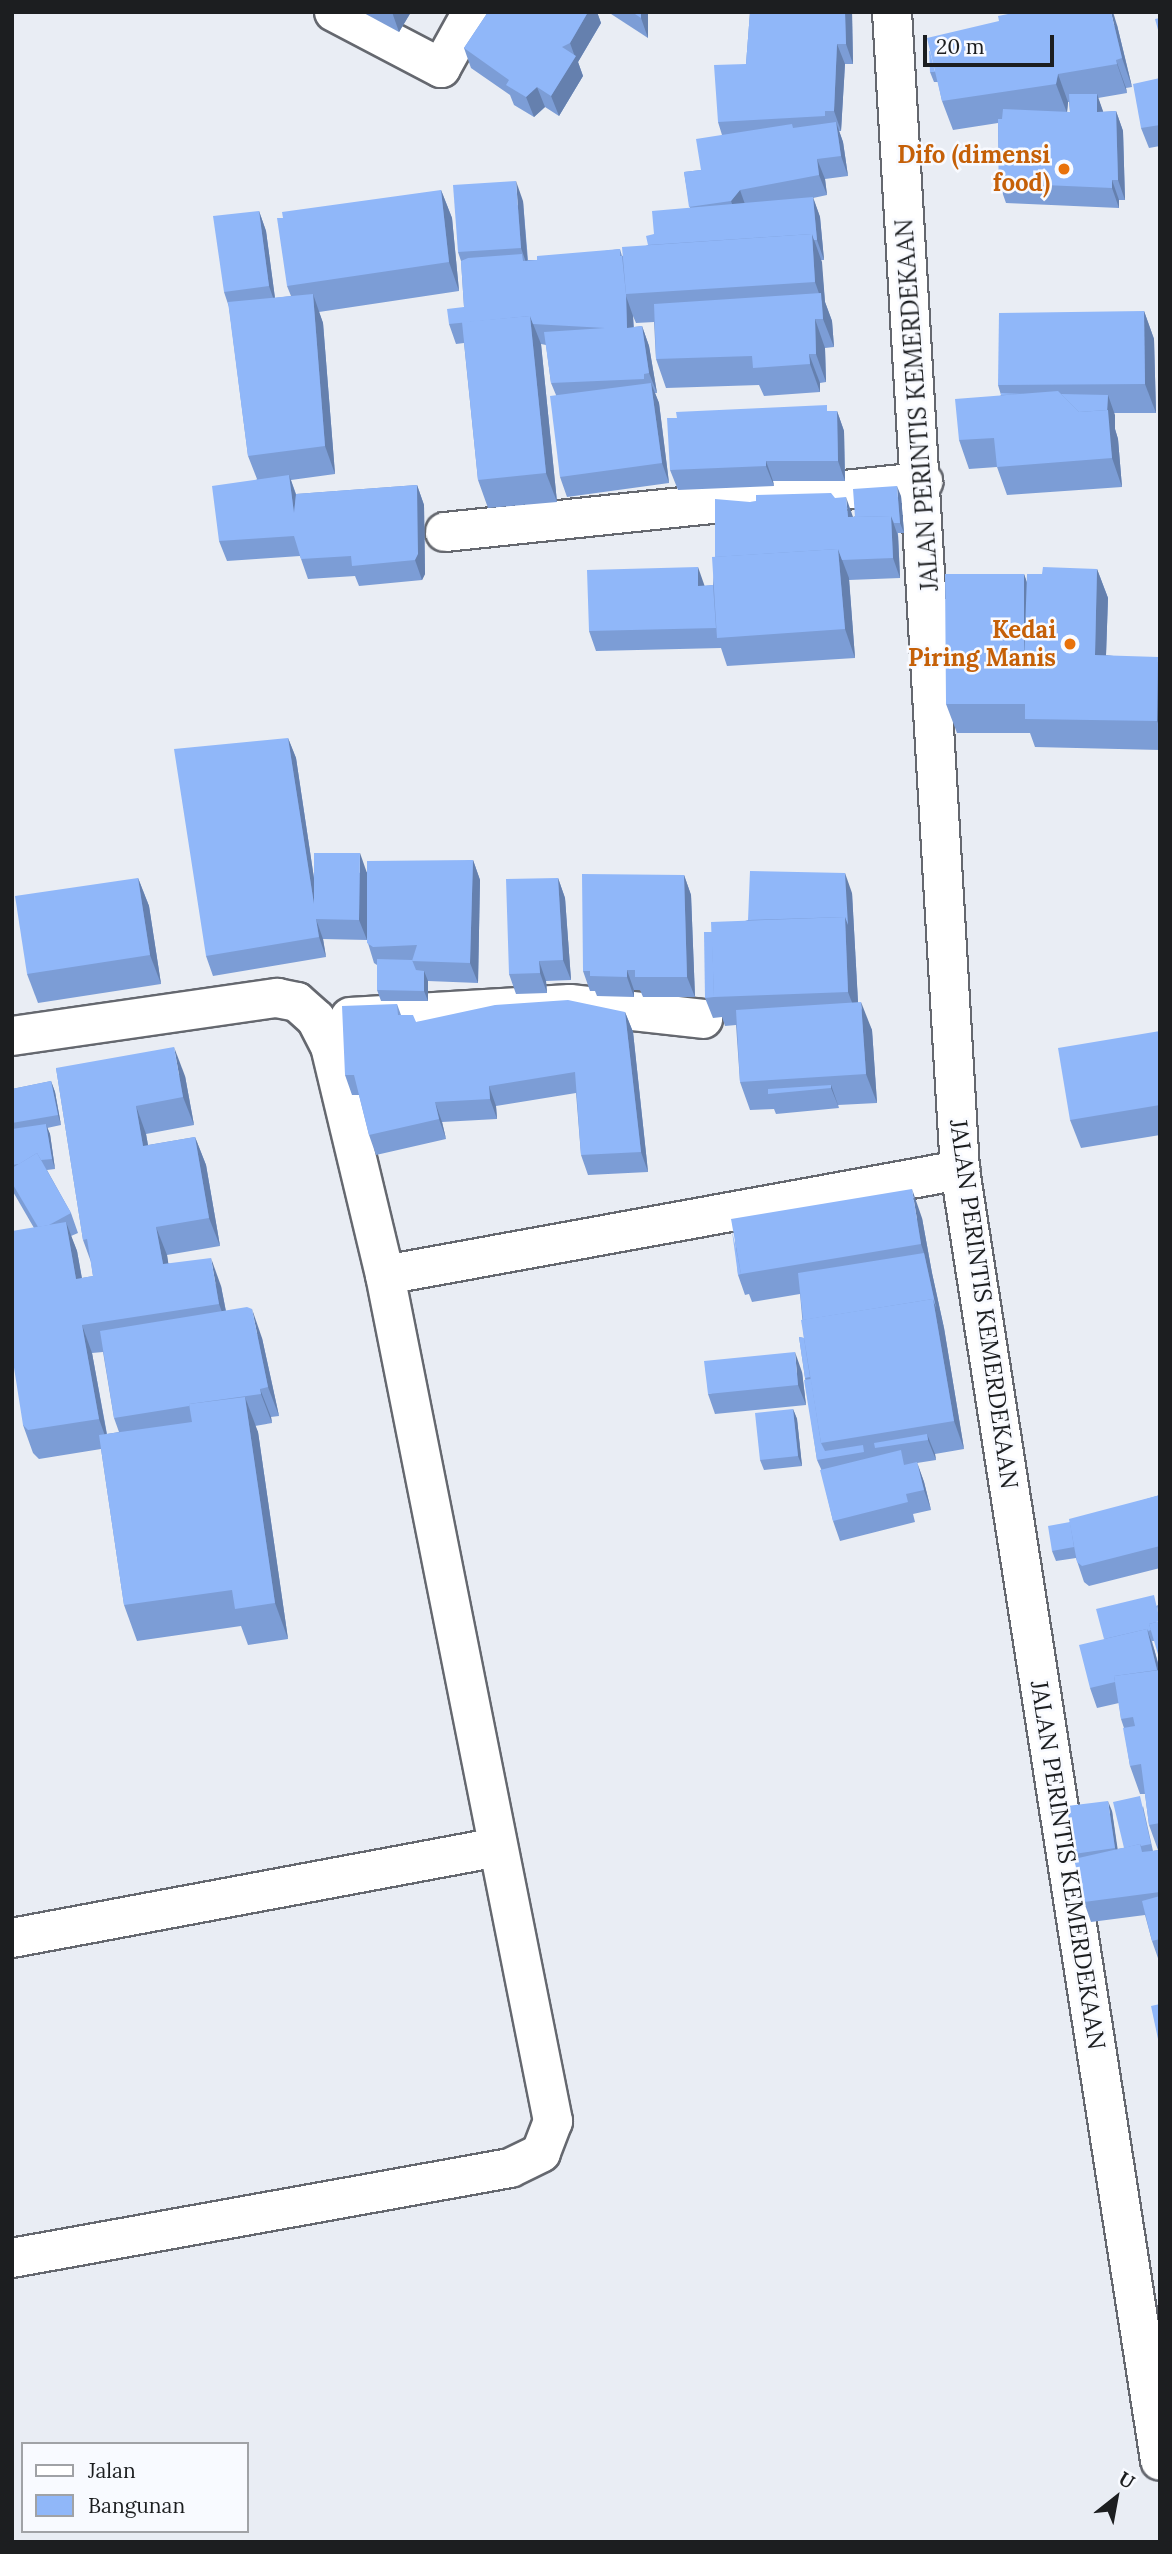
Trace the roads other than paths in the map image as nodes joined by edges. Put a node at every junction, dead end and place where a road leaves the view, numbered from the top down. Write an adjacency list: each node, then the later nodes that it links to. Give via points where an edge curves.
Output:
1 (334, 12): 2 (street, via 441,68)
2 (472, 12)
3 (892, 12): 4 (street, JALAN PERINTIS KEMERDEKAAN)
4 (923, 482): 5 (street); 9 (street, JALAN PERINTIS KEMERDEKAAN)
5 (445, 532)
6 (316, 1019): 7 (street, via 570,1004); 8 (street, via 298,1002 277,998); 10 (street, via 330,1046)
7 (703, 1019)
8 (12, 1036)
9 (960, 1170): 10 (street); 14 (street, JALAN PERINTIS KEMERDEKAAN)
10 (385, 1275): 11 (street)
11 (498, 1847): 12 (street); 13 (street, via 553,2121 541,2153 510,2168)
12 (12, 1938)
13 (12, 2258)
14 (1160, 2461)

